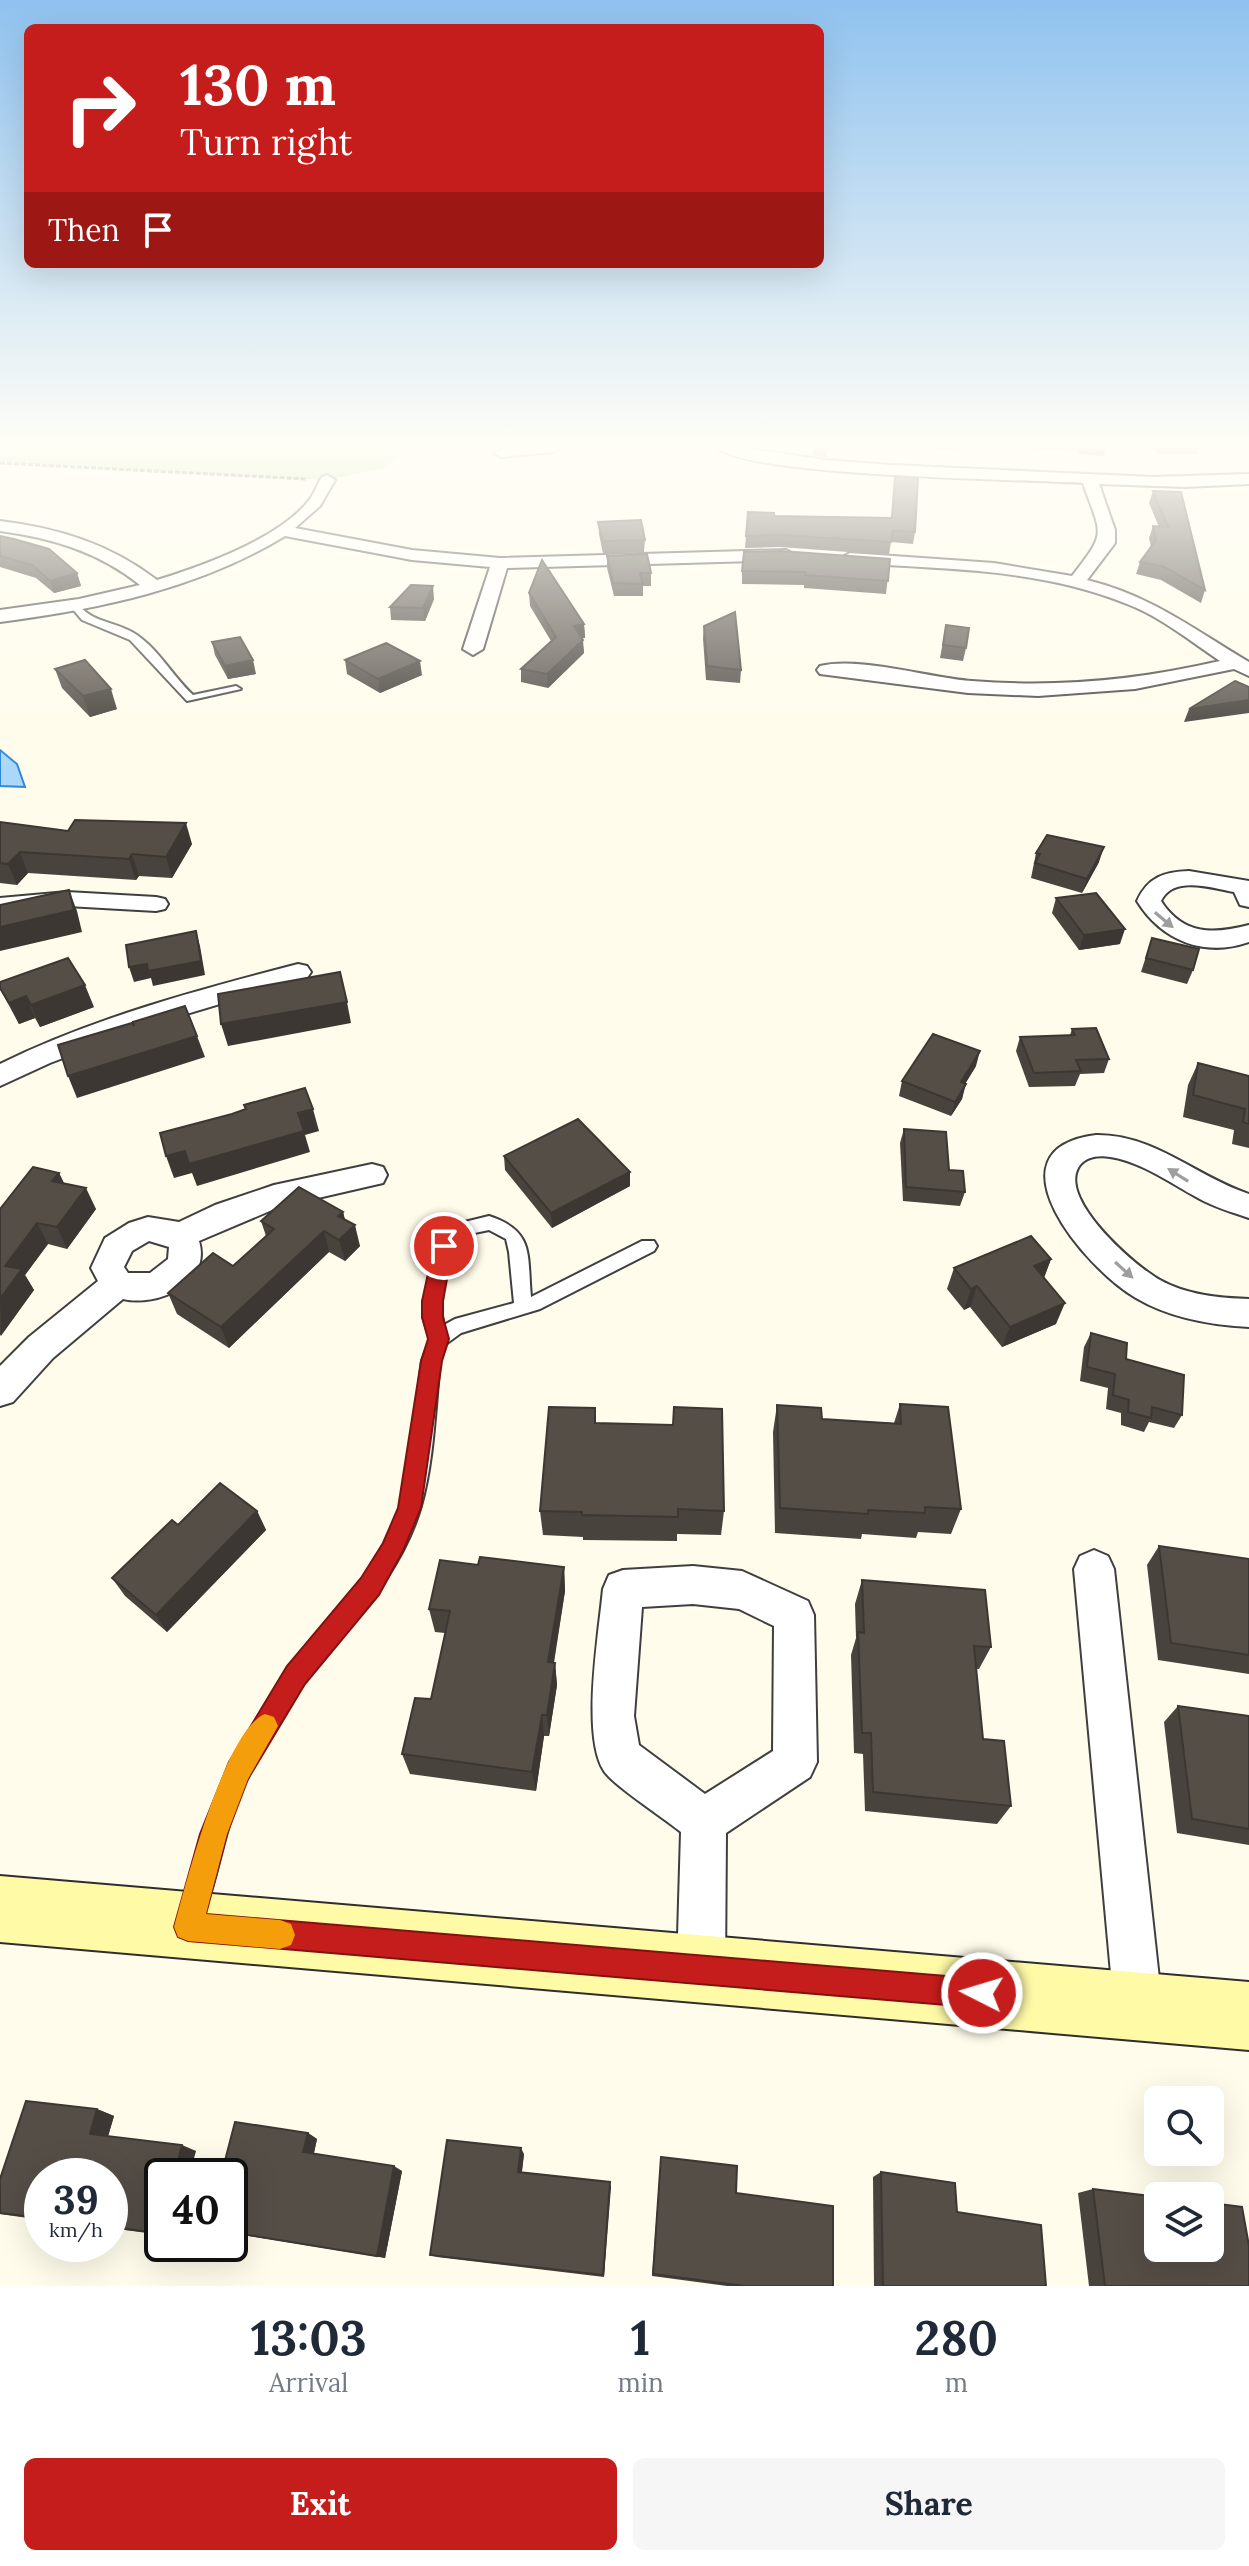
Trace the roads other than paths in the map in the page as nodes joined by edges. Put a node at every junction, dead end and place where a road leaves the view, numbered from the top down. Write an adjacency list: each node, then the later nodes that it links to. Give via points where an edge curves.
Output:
1 (105, 555): 11 (street)
2 (235, 555): 11 (street)
3 (410, 555): 9 (street)
4 (713, 555): 9 (street)
5 (777, 555): 6 (street)
6 (801, 555)
7 (1098, 555): 10 (street)
8 (825, 556): 10 (street)
9 (500, 563): 14 (street)
10 (1077, 581): 15 (street, via 1155,610)
11 (153, 586): 12 (street)
12 (74, 605): 13 (street); 17 (lane, via 88,620 134,637 191,699)
13 (0, 616)
14 (473, 649)
15 (1242, 666): 16 (street, via 1147,684 1067,691 965,687)
16 (827, 670)
17 (236, 689)
18 (1247, 891): 21 (street, one-way to 21, via 1193,879 1171,880 1151,891 1149,901 1162,921 1188,935 1225,940)
19 (156, 904): 20 (street, via 67,899)
20 (0, 905)
21 (1249, 933)
22 (298, 972): 23 (street, via 143,1018)
23 (0, 1076)
24 (372, 1175): 26 (street, via 285,1193)
25 (1249, 1206): 30 (street, one-way to 30, via 1192,1184 1130,1149 1090,1146 1072,1152 1060,1167 1064,1202 1127,1274 1167,1298)
26 (181, 1236): 28 (street, via 187,1254 177,1274 140,1290); 28 (street, via 148,1229 124,1240 114,1248 107,1268)
27 (648, 1246): 29 (lane)
28 (117, 1284): 32 (street, via 21,1364)
29 (523, 1307): 31 (lane, via 455,1327); 31 (lane, via 513,1236 489,1223 454,1231 444,1246 433,1301)
30 (1249, 1313)
31 (439, 1339): 36 (lane, via 431,1361 410,1508 370,1587 296,1675 238,1772)
32 (0, 1391)
33 (1094, 1569): 38 (street)
34 (704, 1821): 34 (street, via 620,1757 613,1716 623,1589 693,1585 742,1590 794,1615 795,1762); 37 (street)
35 (1, 1912): 36 (street)
36 (188, 1927): 37 (street)
37 (701, 1970): 38 (street)
38 (1138, 2006): 39 (street)
39 (1249, 2016)

